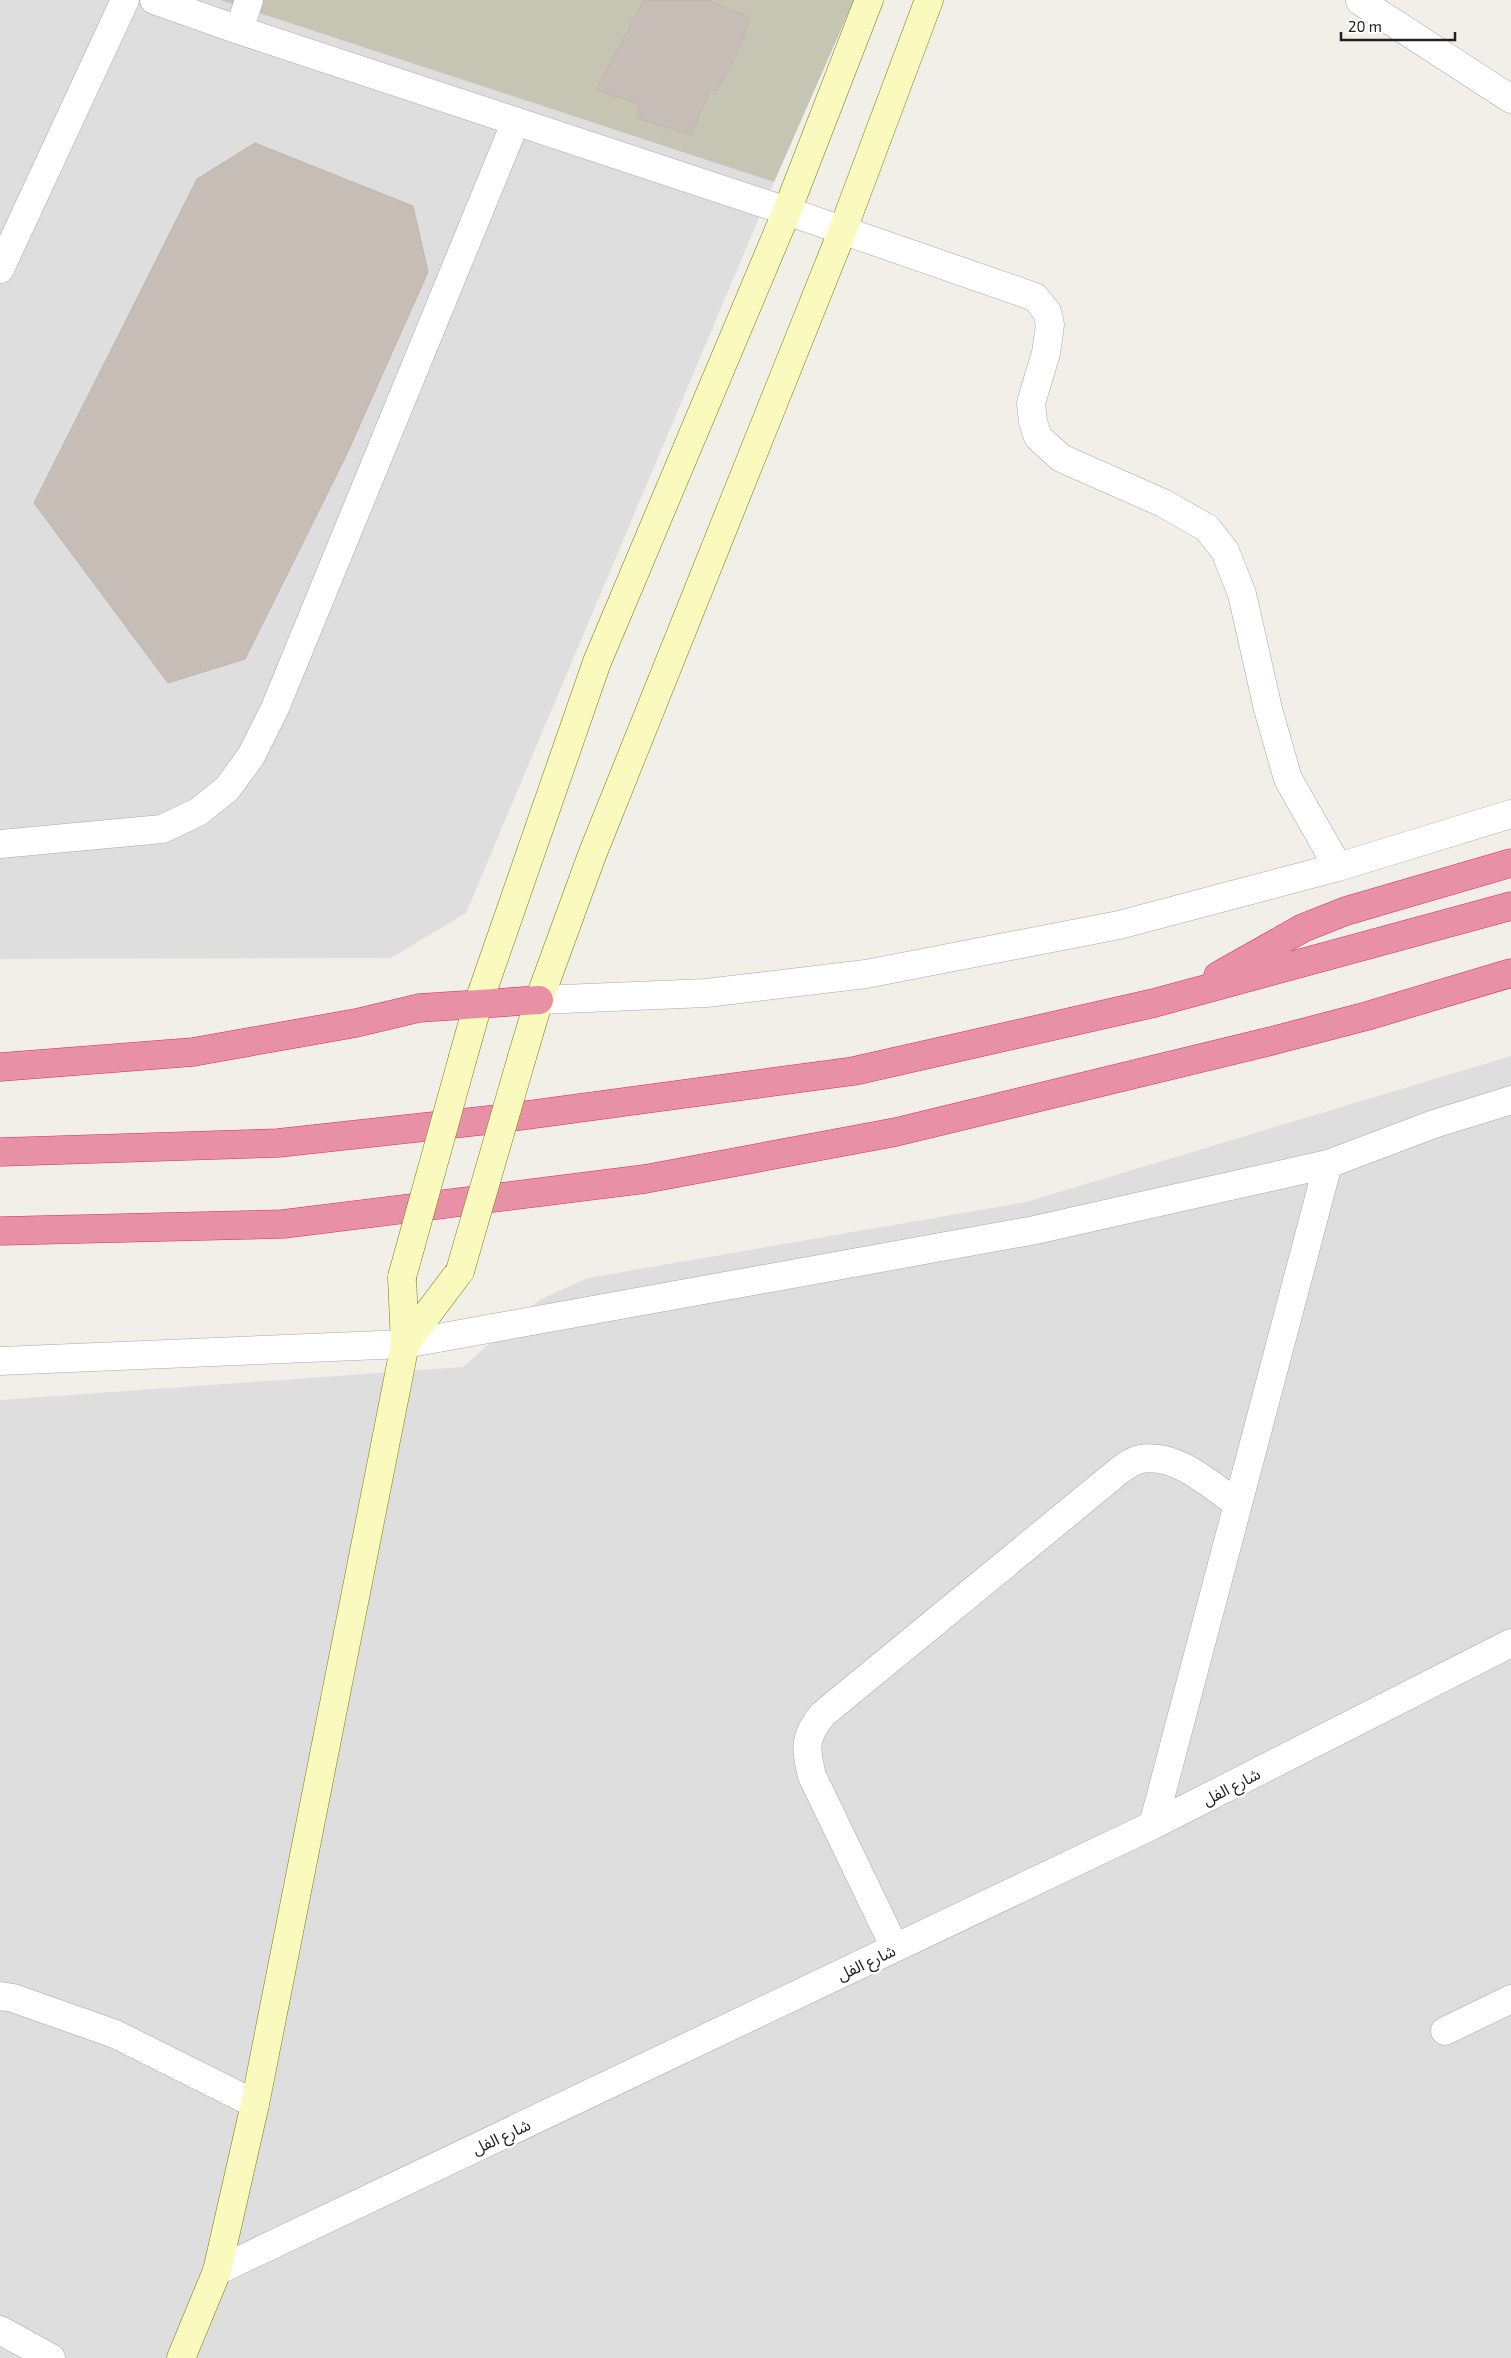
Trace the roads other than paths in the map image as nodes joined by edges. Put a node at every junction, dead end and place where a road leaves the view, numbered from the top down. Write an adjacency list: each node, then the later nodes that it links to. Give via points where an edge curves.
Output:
1 (125, 0): 12 (street)
2 (154, 0): 7 (street)
3 (249, 0): 7 (street)
4 (869, 0): 10 (street)
5 (929, 0): 11 (street)
6 (1360, 1): 8 (street)
7 (239, 30): 9 (street)
8 (1511, 99)
9 (516, 121): 10 (street); 14 (street, via 275,708 251,756 227,789 198,812 162,829)
10 (787, 211): 11 (street); 21 (street, via 597,662)
11 (842, 232): 16 (street, via 1035,297 1047,312 1050,325 1046,353 1032,403 1038,437 1061,458 1163,503 1207,528 1225,550 1242,594 1268,709 1288,778); 20 (street, via 592,856)
12 (0, 269)
13 (1511, 814): 16 (street)
14 (0, 844)
15 (1511, 863): 19 (highway, via 1346,911 1304,928)
16 (1338, 868): 20 (street, via 1119,926 866,974 706,992)
17 (1511, 906): 19 (highway)
18 (1511, 973): 26 (highway, via 1275,1040 905,1130 645,1179 283,1224)
19 (1185, 995): 24 (highway, via 854,1071 518,1116 278,1143)
20 (539, 1000): 21 (highway); 27 (street, bridge, via 460,1271)
21 (478, 1004): 22 (highway, via 419,1008 346,1025 193,1052); 27 (street, bridge, via 402,1277)
22 (0, 1067)
23 (1511, 1100): 25 (street, via 1434,1124)
24 (0, 1152)
25 (1328, 1164): 27 (street, via 1035,1230); 29 (street)
26 (0, 1231)
27 (405, 1344): 28 (street); 36 (street)
28 (0, 1361)
29 (1238, 1504): 31 (street); 32 (street, via 1181,1466 1158,1458 1138,1459 1104,1482 823,1714 812,1727 807,1745 812,1776)
30 (1511, 1643): 31 (street, شارع الفل)
31 (1153, 1825): 32 (street, شارع الفل)
32 (895, 1948): 37 (street, شارع الفل)
33 (0, 1996): 36 (street, via 115,2034)
34 (1511, 1999): 35 (street)
35 (1445, 2031)
36 (255, 2104): 37 (street)
37 (217, 2271): 40 (street)
38 (0, 2330): 39 (street)
39 (50, 2358)
40 (181, 2358)

